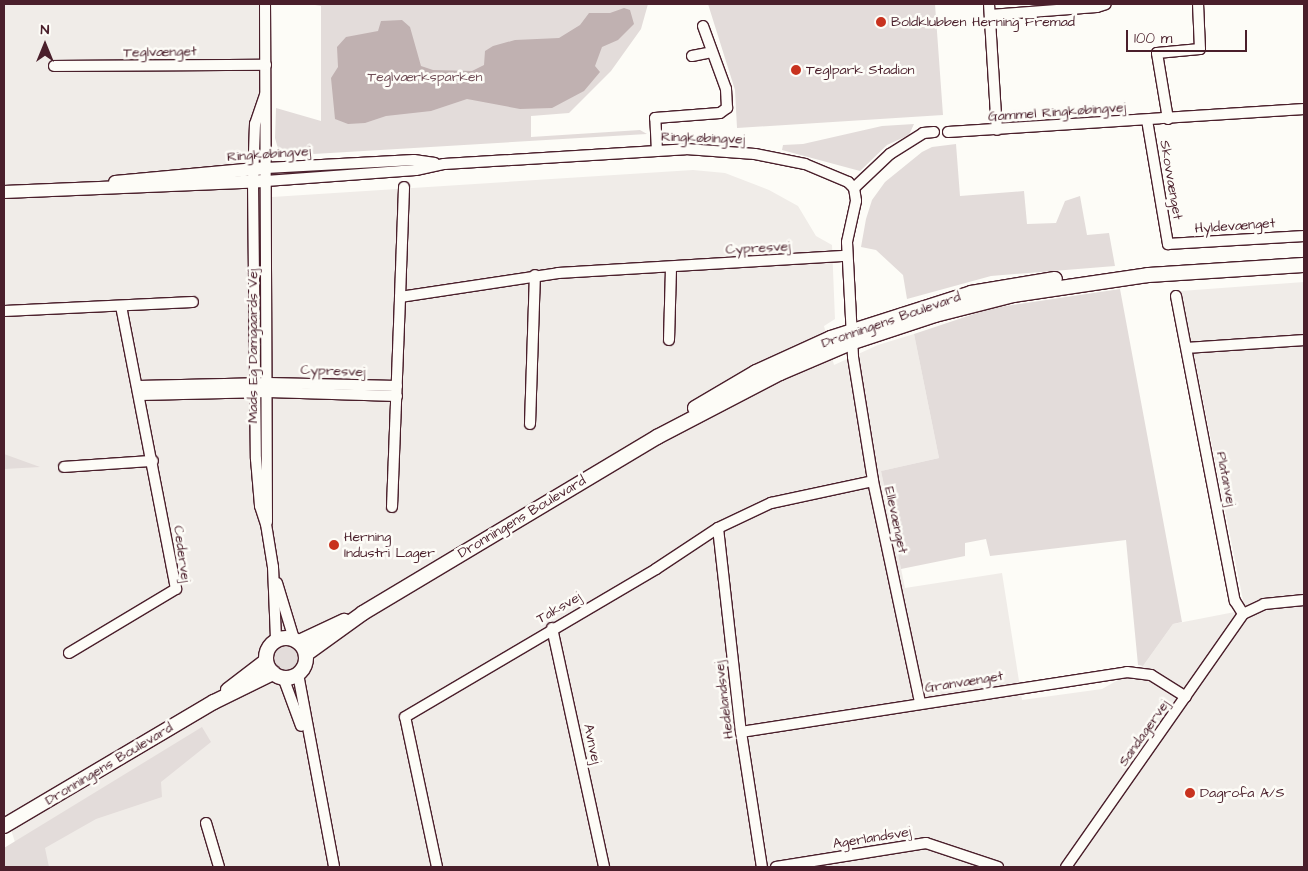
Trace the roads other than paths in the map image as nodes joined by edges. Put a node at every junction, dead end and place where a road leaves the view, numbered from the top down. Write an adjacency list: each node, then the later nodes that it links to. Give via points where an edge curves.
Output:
1 (265, 4): 9 (street)
2 (989, 4): 5 (street)
3 (1106, 4): 5 (street, via 1097,8)
4 (1198, 4): 12 (street, via 1200,49 1157,53)
5 (990, 15): 14 (street)
6 (703, 26): 7 (street)
7 (712, 52): 8 (street); 17 (street, via 726,89 727,108 720,113 655,118)
8 (692, 56)
9 (266, 65): 10 (street, Teglvænget); 18 (street)
10 (54, 66)
11 (1304, 109): 12 (street, Gammel Ringkøbingvej)
12 (1168, 119): 13 (street, Gammel Ringkøbingvej)
13 (1147, 120): 14 (street, Gammel Ringkøbingvej); 23 (street, Skovvænget)
14 (997, 130): 16 (street, Gammel Ringkøbingvej)
15 (934, 132): 20 (street, via 924,133 894,151)
16 (948, 132)
17 (657, 151): 18 (street, Ringkøbingvej, via 444,164 414,160); 20 (street, Ringkøbingvej, via 686,149 755,154 805,164 848,182)
18 (260, 175): 21 (street, Ringkøbingvej, via 132,179 98,186); 37 (street, Mads Eg Damgaards Vej); 38 (street, Mads Eg Damgaards Vej)
19 (404, 187): 29 (street)
20 (854, 188): 24 (street, via 856,202)
21 (4, 192)
22 (1304, 236): 23 (street, Hyldevænget)
23 (1168, 244)
24 (846, 256): 26 (street, Cypresvej); 33 (street)
25 (1304, 265): 33 (main road, Dronningens Boulevard, via 1148,275 987,301)
26 (670, 267): 27 (street, Cypresvej); 34 (street)
27 (535, 275): 29 (street, Cypresvej); 41 (street)
28 (1176, 296): 36 (street, Platanvej)
29 (400, 297): 40 (street)
30 (193, 302): 31 (street)
31 (121, 306): 32 (street); 39 (street, Cedervej)
32 (4, 311)
33 (853, 336): 44 (street, Ellevænget); 53 (main road, Dronningens Boulevard, via 656,437 363,613)
34 (669, 340)
35 (1304, 340): 36 (street)
36 (1187, 348): 50 (street, Platanvej, via 1235,601)
37 (255, 388): 38 (street); 39 (street); 46 (street, Mads Eg Damgaards Vej, via 260,506)
38 (268, 388): 40 (street, Cypresvej); 46 (street, Mads Eg Damgaards Vej)
39 (139, 390): 42 (street, Cedervej)
40 (397, 391): 45 (street)
41 (530, 424)
42 (153, 461): 43 (street); 54 (street, Cedervej, via 176,589)
43 (64, 467)
44 (874, 481): 47 (street, Taksvej, via 771,503); 58 (street, Ellevænget)
45 (392, 507)
46 (266, 524): 48 (street, Mads Eg Damgaards Vej)
47 (718, 528): 51 (street, Taksvej, via 656,569); 59 (street, Hedelandsvej)
48 (273, 568): 52 (street, Mads Eg Damgaards Vej); 53 (street, Mads Eg Damgaards Vej)
49 (1304, 600): 50 (street, via 1264,604)
50 (1243, 614): 57 (street, Sandagervej)
51 (552, 628): 65 (street, Taksvej, via 404,717); 66 (street, Avnvej)
52 (276, 640): 53 (main road); 55 (main road, via 267,653)
53 (300, 645): 56 (main road, via 306,661)
54 (70, 653)
55 (274, 670): 56 (main road); 60 (street); 62 (main road, Dronningens Boulevard)
56 (298, 674): 60 (street)
57 (1186, 698): 58 (street, Granvænget, via 1151,675 1127,672); 70 (street, Sandagervej)
58 (920, 703): 59 (street, Granvænget)
59 (741, 732): 67 (street, Hedelandsvej)
60 (309, 746): 64 (street)
61 (206, 823): 63 (street)
62 (4, 826)
63 (219, 867)
64 (334, 867)
65 (437, 867)
66 (604, 867)
67 (762, 867)
68 (776, 867): 69 (street, Agerlandsvej, via 926,843)
69 (998, 867)
70 (1066, 867)

